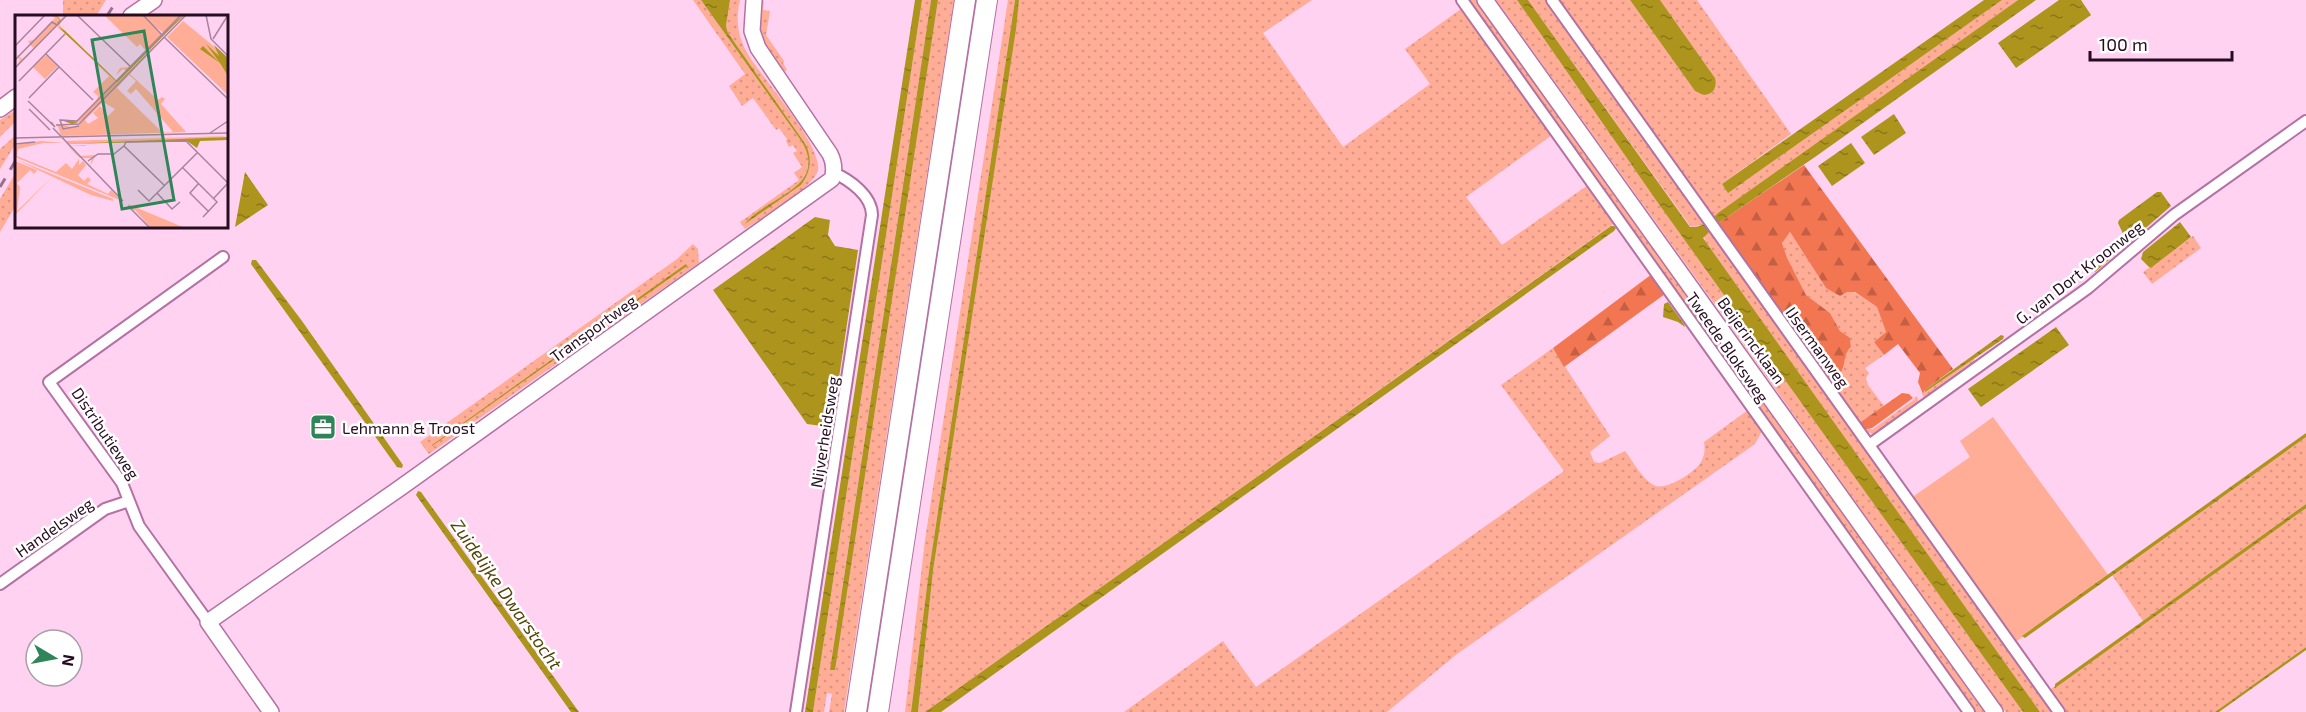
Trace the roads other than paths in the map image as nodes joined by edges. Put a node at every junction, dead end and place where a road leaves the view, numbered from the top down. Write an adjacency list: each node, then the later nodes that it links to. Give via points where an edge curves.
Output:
1 (154, 0): 8 (street)
2 (754, 0): 12 (street, via 752,31 758,48 830,154)
3 (965, 0): 21 (highway)
4 (987, 0): 22 (highway)
5 (1462, 0): 23 (street, Tweede Bloksweg)
6 (1485, 0): 18 (street, Beijerincklaan)
7 (1551, 0): 14 (street, IJsermanweg)
8 (132, 15)
9 (15, 98): 10 (street)
10 (0, 109)
11 (2306, 121): 14 (street, G. van Dort Kroonweg, via 2174,215 2088,288)
12 (834, 173): 17 (street, Transportweg, via 826,184); 20 (street, Nijverheidsweg, via 856,187 872,215)
13 (223, 257): 15 (street, Distributieweg, via 49,382 122,483)
14 (1869, 445): 24 (street, IJsermanweg)
15 (129, 501): 16 (street, Handelsweg, via 105,509); 17 (street, Distributieweg, via 139,526)
16 (0, 584)
17 (208, 622): 19 (street, Distributieweg)
18 (1994, 708)
19 (271, 712)
20 (796, 712)
21 (856, 712)
22 (878, 712)
23 (1969, 712)
24 (2059, 712)

